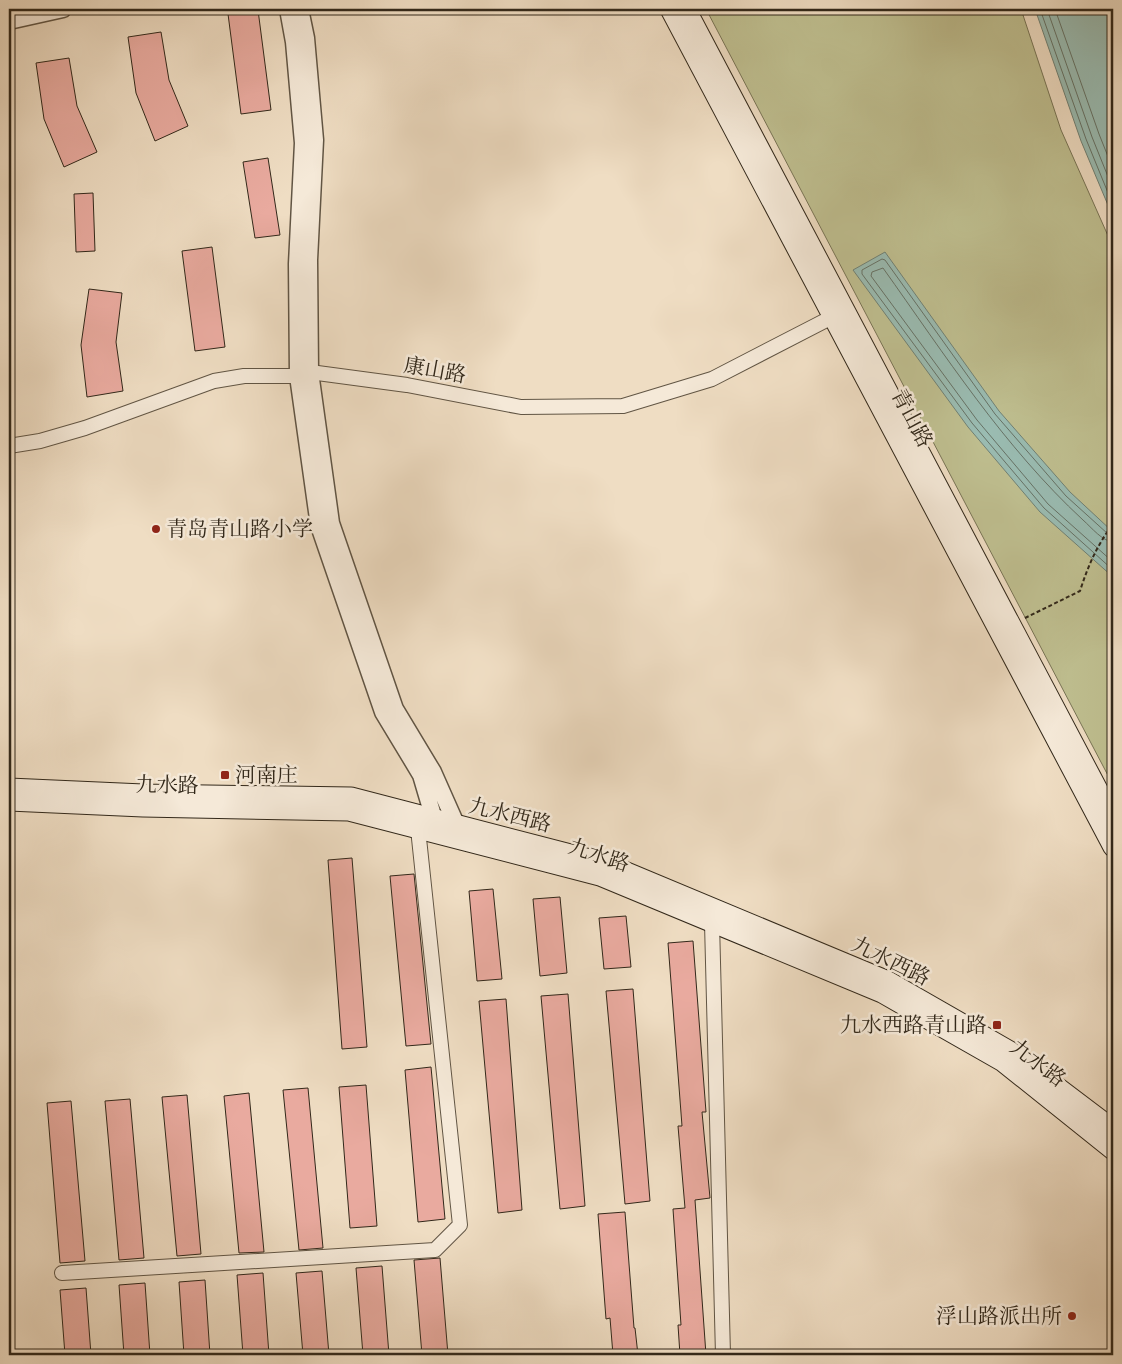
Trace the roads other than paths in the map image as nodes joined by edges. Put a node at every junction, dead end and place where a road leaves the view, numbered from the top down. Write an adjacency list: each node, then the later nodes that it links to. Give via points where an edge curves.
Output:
1 (63, 9): 6 (street)
2 (288, 9): 8 (street, via 303,144 297,264)
3 (300, 9): 8 (street, via 306,38 315,140)
4 (670, 9): 7 (main road, 青山路)
5 (686, 9): 7 (main road, 青山路)
6 (9, 22)
7 (839, 314): 8 (street, 康山路, via 712,379 623,406 520,407 407,385); 12 (main road, 青山路, via 1011,625); 14 (main road, 青山路)
8 (304, 374): 9 (street, 康山路, via 244,376 214,382 85,428); 13 (street, via 331,523 395,708 433,772); 13 (street, via 319,526 383,712 421,775)
9 (9, 446)
10 (9, 788): 13 (main road, 九水西路, via 351,797)
11 (9, 801): 13 (main road, 九水路, via 349,811)
12 (1113, 818)
13 (439, 829): 15 (main road, 九水路, via 600,876); 16 (main road, 九水西路, via 604,863 888,981 1010,1051); 18 (street, via 460,1225 435,1250)
14 (1113, 848)
15 (712, 923): 17 (main road, 九水路, via 882,993 1003,1062); 19 (street)
16 (1113, 1129)
17 (1113, 1150)
18 (62, 1273)
19 (722, 1355)

